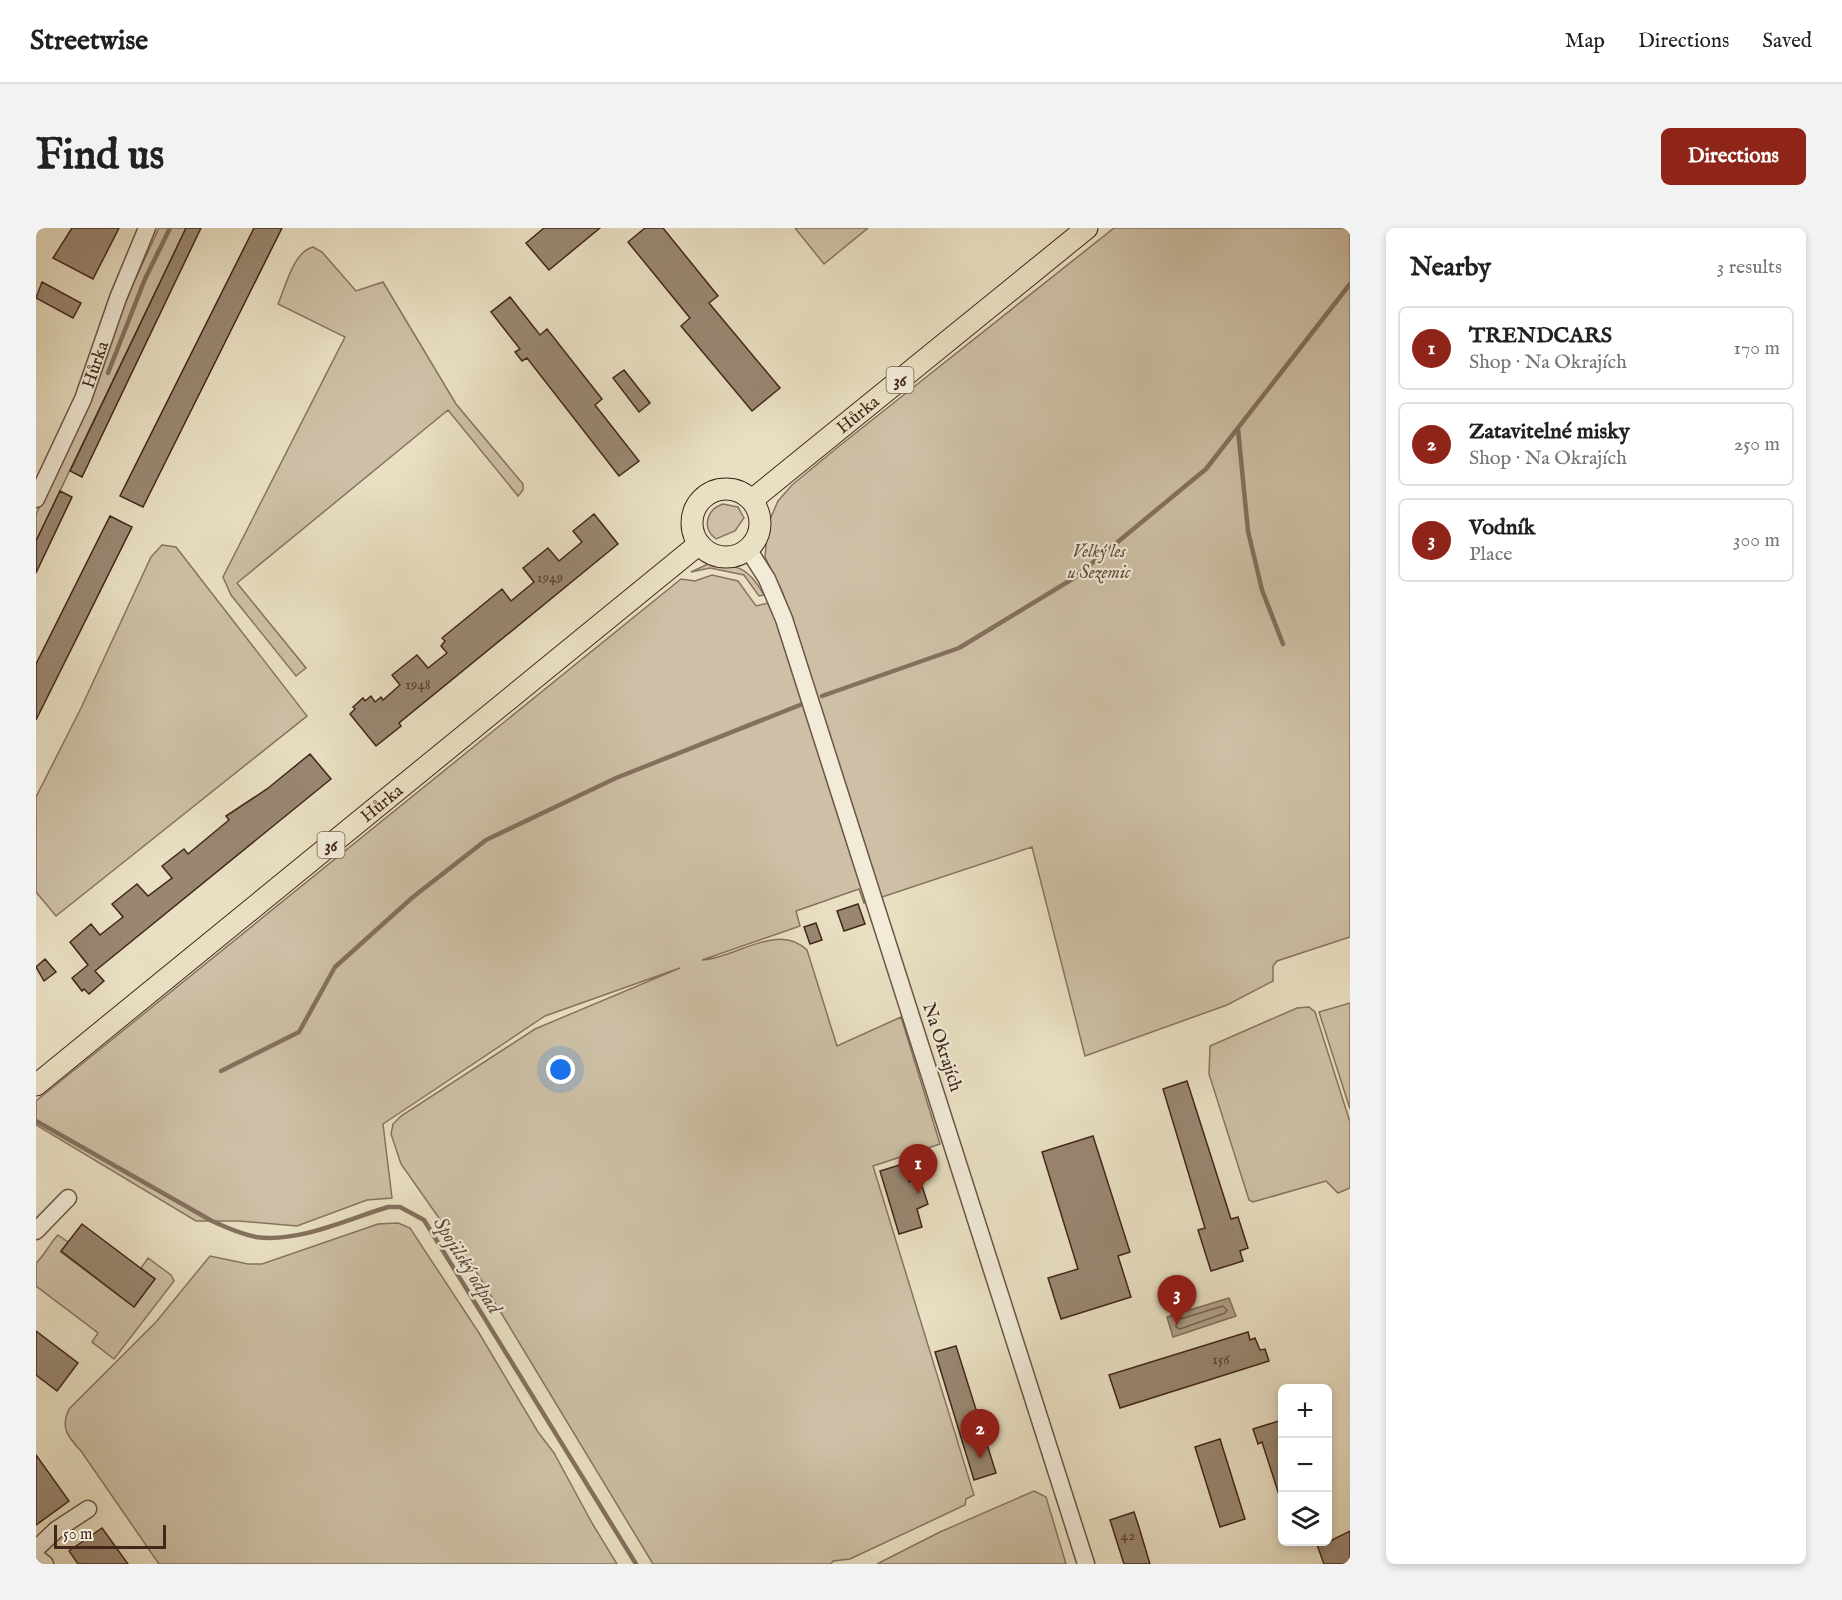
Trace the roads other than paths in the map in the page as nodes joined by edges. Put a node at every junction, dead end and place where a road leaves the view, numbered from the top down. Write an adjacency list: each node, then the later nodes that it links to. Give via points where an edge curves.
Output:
1 (147, 228): 3 (street, Hůrka, via 83,399)
2 (1087, 228): 4 (main road, Hůrka / 36)
3 (36, 499)
4 (752, 500): 5 (main road, via 730,489 705,497 693,518); 6 (main road, via 759,513 760,528)
5 (699, 544): 6 (main road, via 723,556 735,556); 7 (main road, Hůrka / 36)
6 (748, 549): 14 (street, Na Okrajích, via 771,588 788,630)
7 (36, 1085)
8 (68, 1198): 9 (street)
9 (36, 1231)
10 (88, 1509): 11 (street)
11 (36, 1549)
12 (36, 1557): 13 (street)
13 (45, 1564)
14 (1086, 1564)

